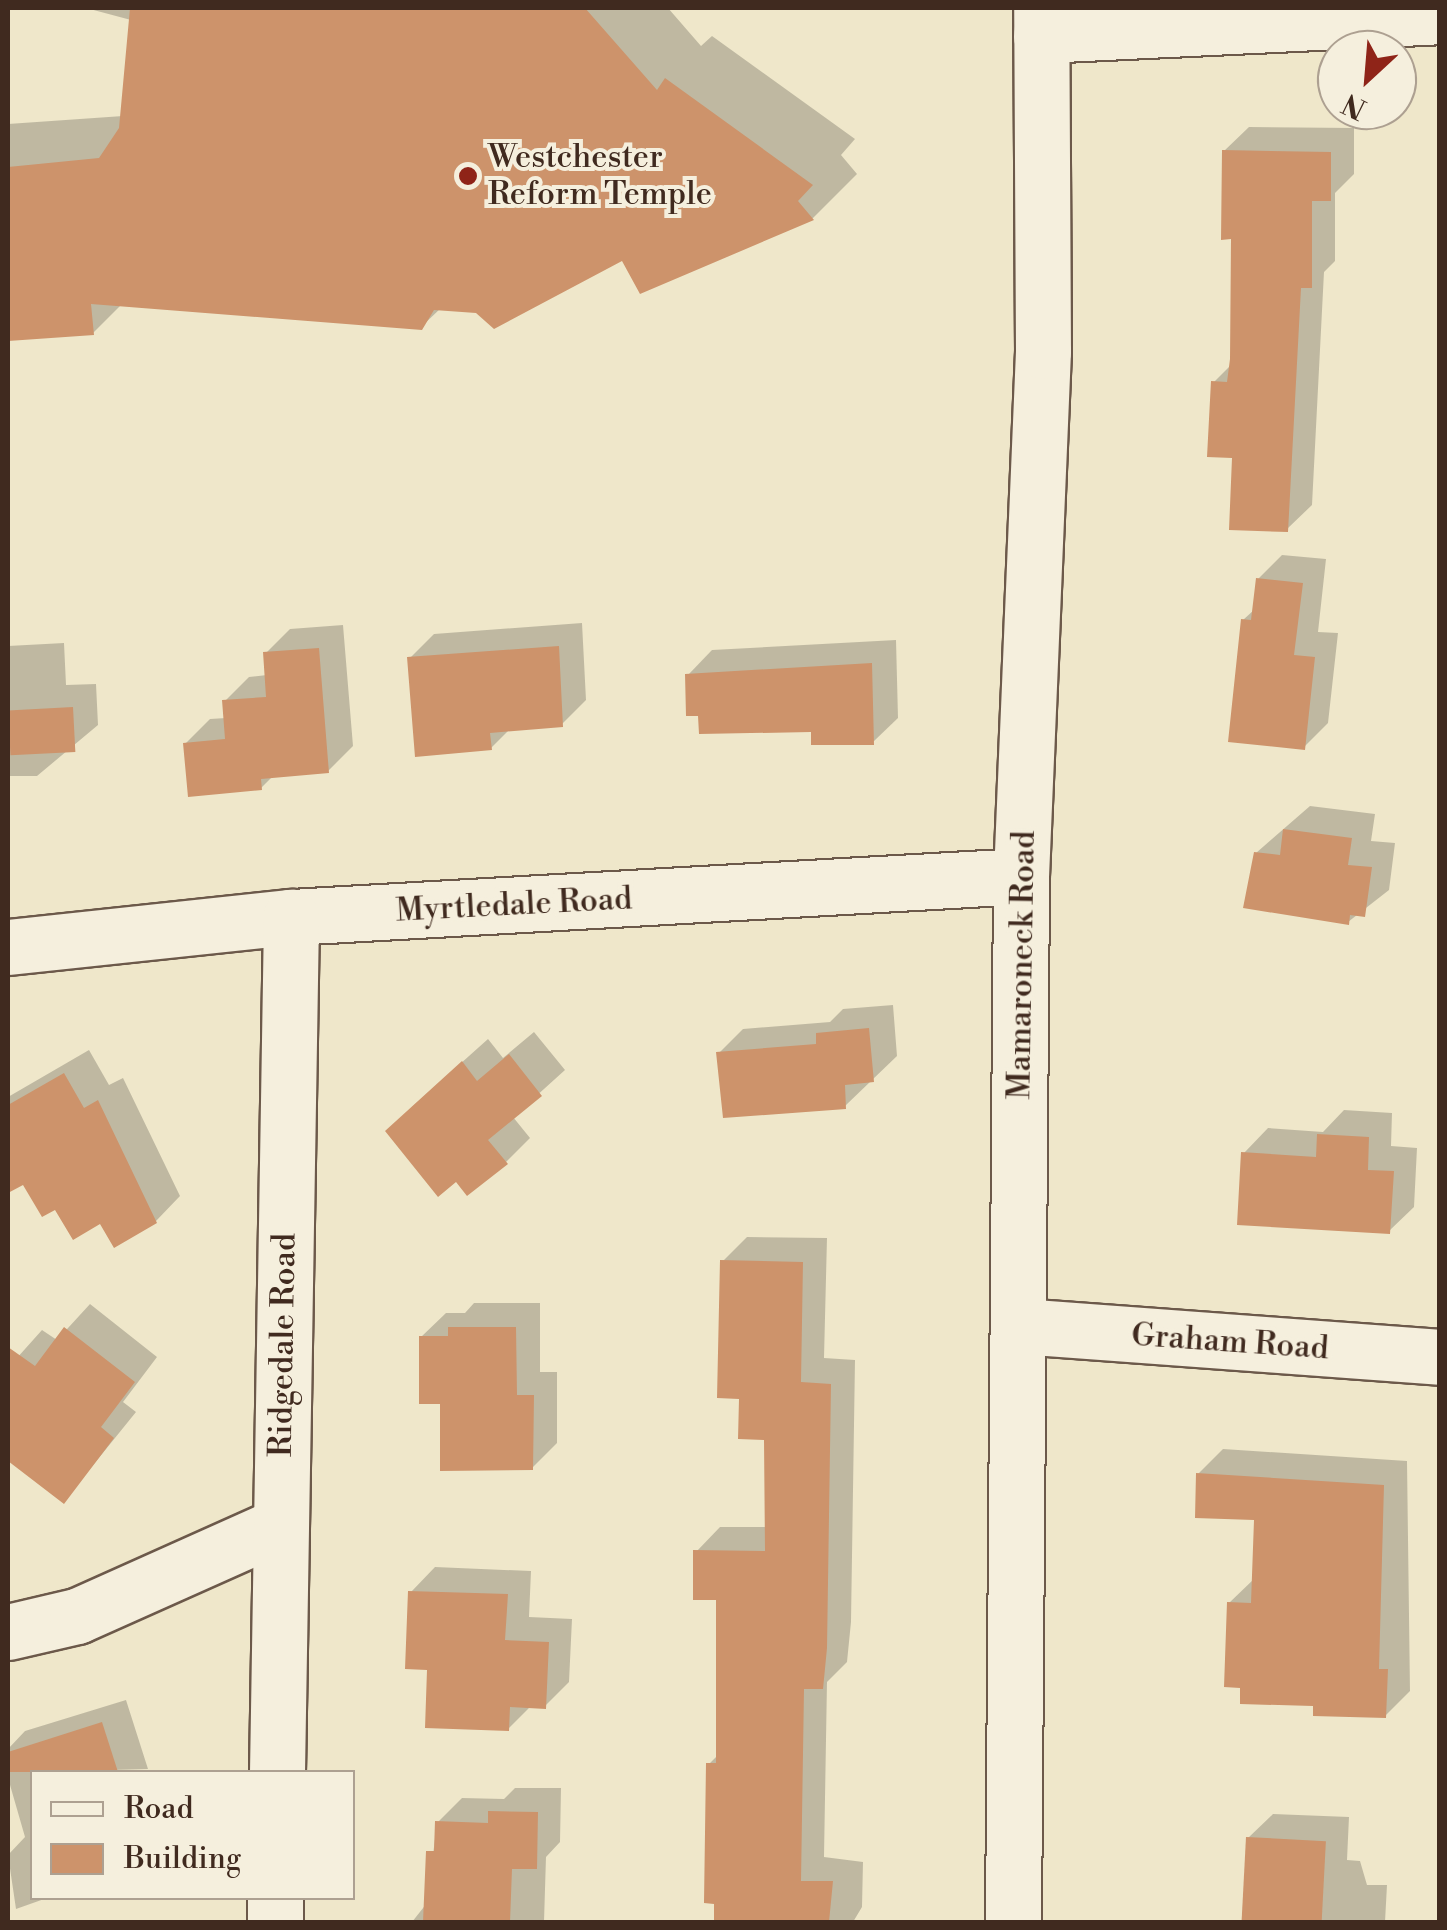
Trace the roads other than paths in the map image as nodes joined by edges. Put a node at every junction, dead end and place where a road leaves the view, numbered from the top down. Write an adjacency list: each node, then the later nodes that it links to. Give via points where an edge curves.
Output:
1 (1440, 16): 2 (street)
2 (1041, 21): 3 (street, Mamaroneck Road, via 1043,351)
3 (1021, 876): 4 (street, Myrtledale Road); 6 (street, Mamaroneck Road)
4 (291, 917): 5 (street, Myrtledale Road); 8 (street, Ridgedale Road)
5 (8, 947)
6 (1020, 1326): 7 (street, Graham Road); 11 (street, Mamaroneck Road)
7 (1440, 1357)
8 (280, 1525): 9 (street, via 78,1616); 10 (street, Ridgedale Road)
9 (8, 1632)
10 (276, 1770)
11 (1013, 1922)

